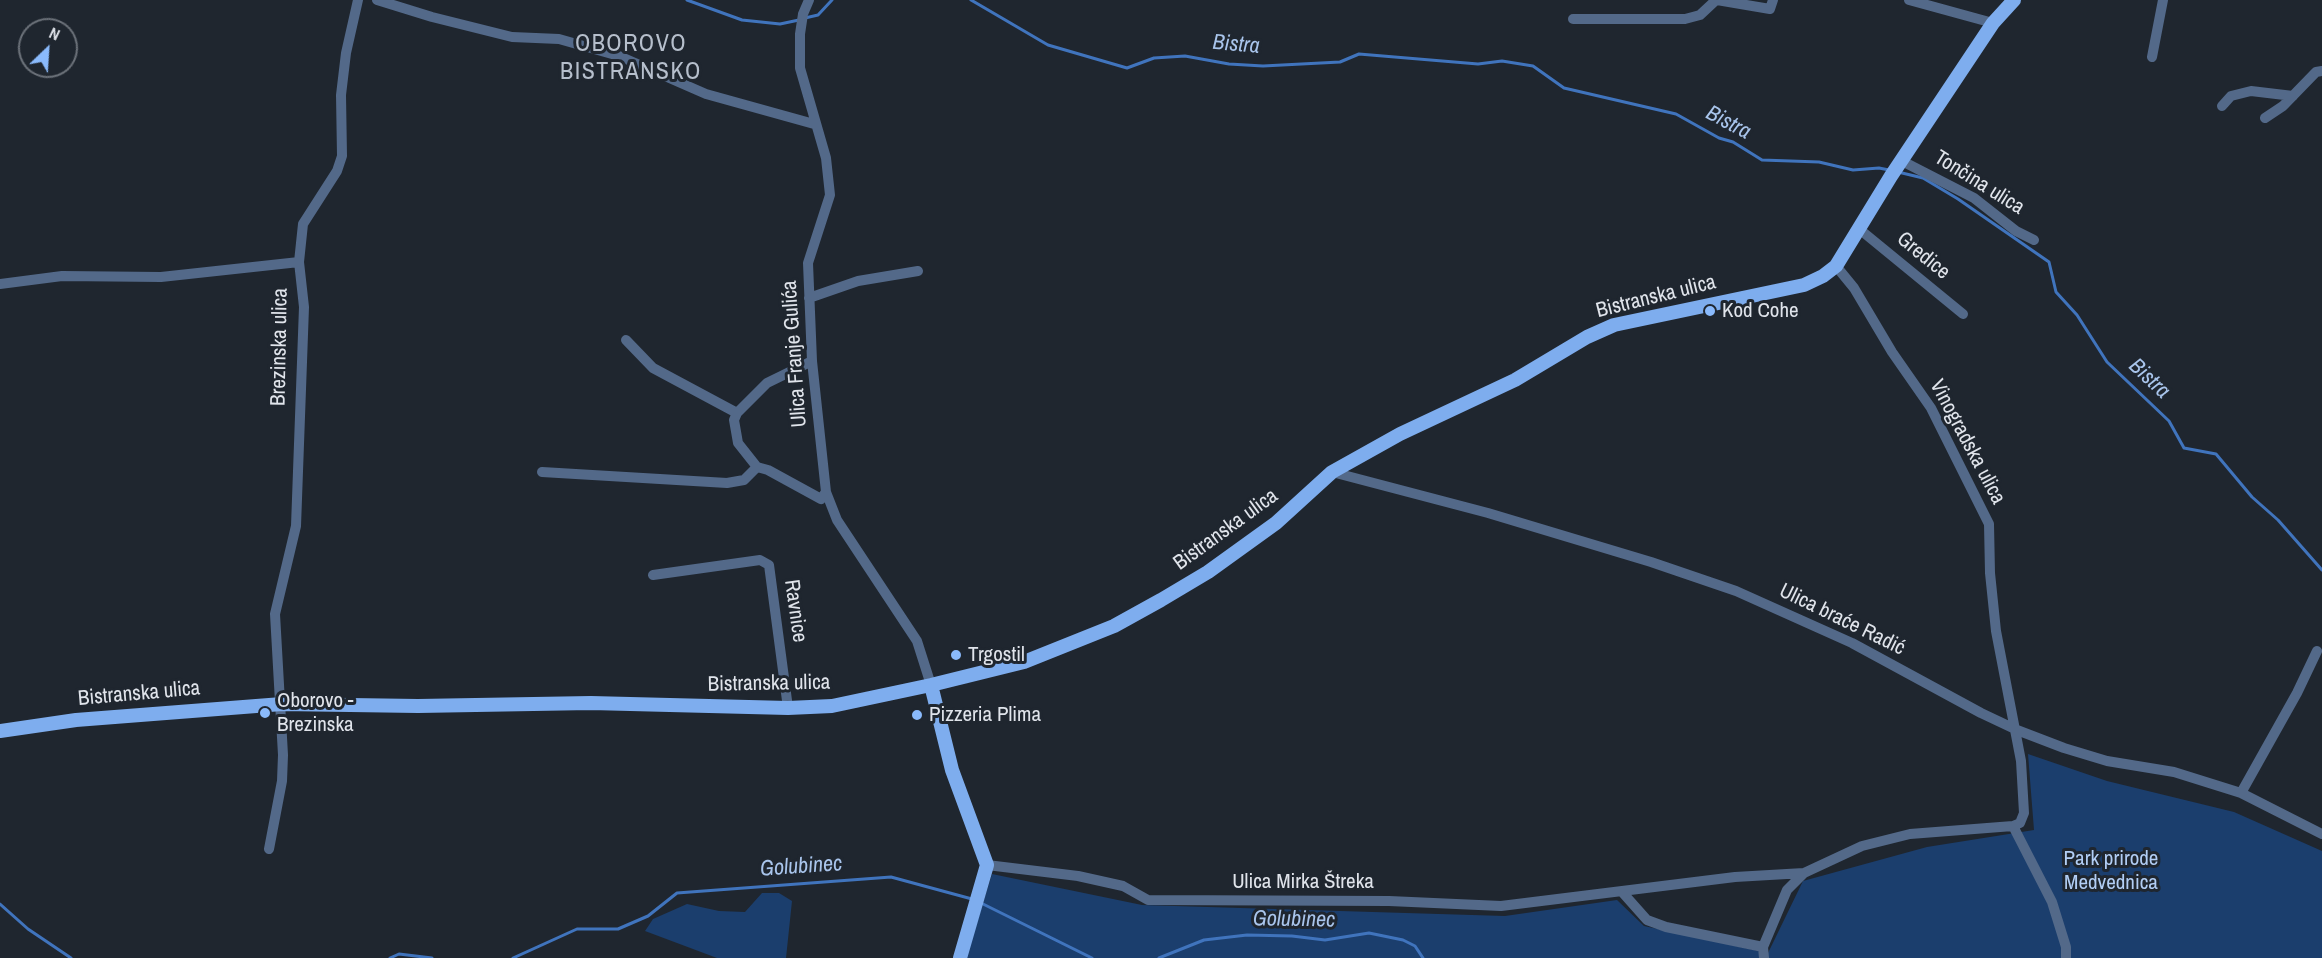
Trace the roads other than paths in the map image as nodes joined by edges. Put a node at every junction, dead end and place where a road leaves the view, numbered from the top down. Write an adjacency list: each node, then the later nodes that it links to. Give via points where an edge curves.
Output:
1 (358, 0): 20 (street, Brezinska ulica, via 341,95 342,156 337,171 303,224)
2 (377, 0): 16 (street, via 512,37 559,39 620,56 706,94)
3 (809, 0): 16 (street, Ulica Franje Gulića, via 803,14 800,68)
4 (1716, 0): 5 (street, via 1770,9); 9 (street, via 1700,15 1684,19)
5 (1773, 0)
6 (1909, 0): 10 (street)
7 (2014, 0): 10 (main road, Bistranska ulica)
8 (2163, 0): 11 (street)
9 (1573, 19)
10 (1993, 23): 17 (main road, Bistranska ulica)
11 (2152, 57)
12 (2322, 71): 13 (street, via 2316,72)
13 (2293, 96): 14 (street, via 2251,91 2232,96); 15 (street)
14 (2222, 106)
15 (2265, 118)
16 (814, 124): 24 (street, Ulica Franje Gulića, via 826,158 830,195 808,263)
17 (1898, 167): 18 (main road, Bistranska ulica); 19 (street, Tončina ulica, via 1974,198)
18 (1858, 228): 21 (main road, Bistranska ulica); 25 (street, Gredice)
19 (2034, 240)
20 (299, 262): 23 (street, via 161,277 62,276); 36 (street, Brezinska ulica, via 304,308 297,526 275,614)
21 (1836, 266): 31 (main road, Bistranska ulica, via 1804,285 1614,325 1515,380 1400,434); 38 (street, Vinogradska ulica, via 1931,408 1989,524 1996,631)
22 (918, 271): 24 (street, via 858,281)
23 (0, 284)
24 (809, 298): 27 (street, Ulica Franje Gulića)
25 (1963, 314)
26 (626, 340): 28 (street, via 653,368)
27 (812, 361): 28 (street, via 767,383); 32 (street, Ulica Franje Gulića)
28 (737, 412): 29 (street, via 734,420 738,443)
29 (757, 467): 30 (street, via 744,480 727,483); 32 (street, via 821,499)
30 (542, 472)
31 (1332, 472): 35 (main road, Bistranska ulica, via 1251,541 1114,626 1024,662); 38 (street, Ulica braće Radić, via 1488,513 1736,591 1852,643)
32 (826, 492): 35 (street, Ulica Franje Gulića, via 837,520 917,641)
33 (653, 575): 37 (street, Ravnice, via 760,560 769,565)
34 (2316, 651): 40 (street, via 2293,702)
35 (931, 685): 37 (main road, Bistranska ulica, via 832,706); 44 (main road, via 952,770)
36 (282, 704): 37 (main road, Bistranska ulica, via 591,703); 39 (main road, Bistranska ulica, via 76,720); 43 (street, via 282,781)
37 (788, 708)
38 (2017, 730): 40 (street, Ulica braće Radić, via 2107,761 2174,772); 41 (street, Vinogradska ulica, via 2024,813 2020,823)
39 (0, 731)
40 (2241, 793): 42 (street, Ulica braće Radić)
41 (2013, 826): 45 (street, via 1910,834 1862,846); 49 (street, via 2052,902)
42 (2322, 834)
43 (269, 849)
44 (987, 865): 46 (street, Ulica Mirka Štreka, via 1089,878 1122,886 1148,900 1501,906); 48 (main road)
45 (1804, 873): 46 (street, Ulica Mirka Štreka, via 1735,877); 47 (street, via 1788,890)
46 (1623, 893): 47 (street, via 1647,921)
47 (1763, 953)
48 (960, 958)
49 (2066, 958)

